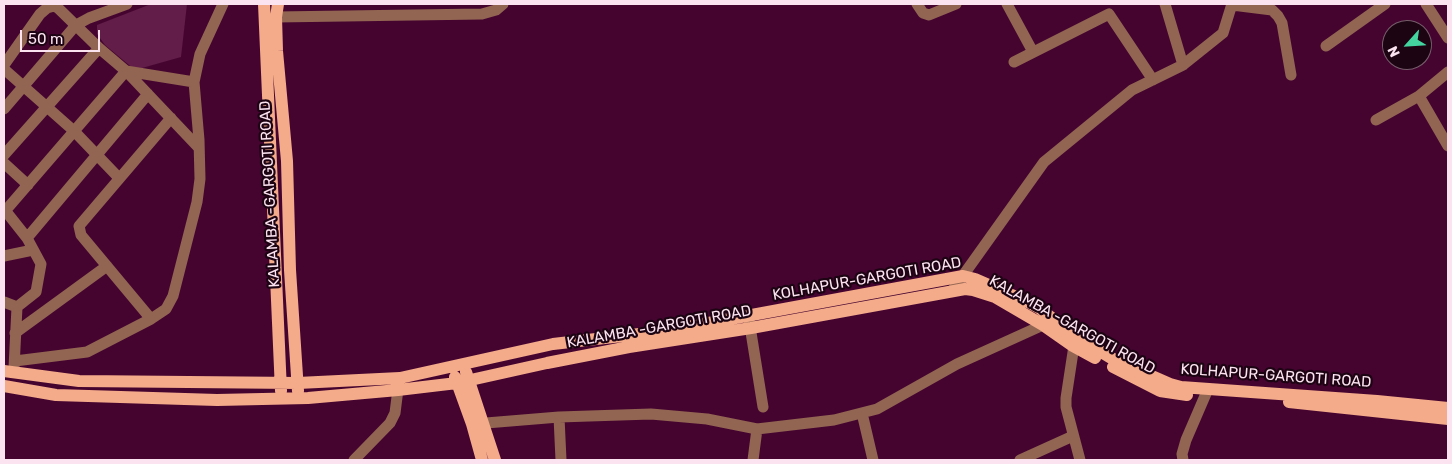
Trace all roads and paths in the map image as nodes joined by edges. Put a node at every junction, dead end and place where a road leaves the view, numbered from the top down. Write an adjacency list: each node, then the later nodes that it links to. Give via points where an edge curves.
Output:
1 (127, 4): 15 (street)
2 (223, 4): 27 (street, via 200,54)
3 (264, 4): 60 (main road)
4 (278, 4): 14 (main road, KALAMBA -GARGOTI ROAD)
5 (503, 4): 14 (street, via 482,14)
6 (917, 4): 7 (street, via 923,13 929,15)
7 (956, 4)
8 (1007, 4): 19 (street)
9 (1165, 4): 21 (street)
10 (1385, 4): 17 (street)
11 (1426, 4): 16 (street)
12 (53, 5): 15 (street); 22 (street, via 40,14)
13 (1232, 5): 21 (street, via 1223,33); 25 (street, via 1272,10 1278,16)
14 (276, 17): 62 (main road, KALAMBA -GARGOTI ROAD)
15 (76, 25): 18 (street); 28 (street)
16 (1448, 38)
17 (1326, 46)
18 (99, 48): 23 (street); 31 (street)
19 (1033, 52): 20 (street); 26 (street, via 1109,14)
20 (1014, 62)
21 (1182, 65): 26 (street)
22 (4, 67): 28 (street)
23 (126, 71): 27 (street); 29 (street); 35 (street)
24 (1448, 72): 30 (street)
25 (1291, 75)
26 (1153, 80): 48 (street, via 1132,90 1044,162)
27 (194, 82): 37 (street)
28 (22, 86): 31 (street); 32 (street)
29 (148, 94): 33 (street); 38 (street)
30 (1419, 96): 34 (street); 36 (street)
31 (46, 108): 35 (street); 39 (street)
32 (4, 109)
33 (170, 118): 37 (street); 41 (street)
34 (1376, 120)
35 (74, 131): 38 (street); 42 (street)
36 (1448, 146)
37 (199, 148): 53 (street, via 197,202 173,296 166,308)
38 (97, 154): 41 (street); 44 (street)
39 (4, 156)
40 (4, 163): 42 (street)
41 (119, 178): 47 (street, via 79,226 81,235)
42 (28, 185): 43 (street)
43 (5, 210): 44 (street)
44 (27, 238): 45 (street)
45 (33, 250): 46 (street); 51 (street, via 41,264 36,292)
46 (4, 256)
47 (106, 266): 53 (street); 56 (street)
48 (963, 276): 49 (street); 52 (main road, KOLHAPUR-GARGOTI ROAD); 57 (main road, KOLHAPUR-GARGOTI ROAD, via 975,278 1039,308)
49 (952, 292): 54 (main road, KALAMBA -GARGOTI ROAD, via 973,290 986,294); 55 (main road, KALAMBA -GARGOTI ROAD)
50 (4, 302): 51 (street)
51 (17, 306): 56 (street)
52 (748, 315): 55 (street); 58 (main road, KOLHAPUR-GARGOTI ROAD, via 666,331 553,344)
53 (151, 320): 59 (street, via 87,352)
54 (1043, 325): 57 (main road, KALAMBA -GARGOTI ROAD); 70 (street, via 957,364 877,409)
55 (751, 328): 61 (main road, KALAMBA -GARGOTI ROAD, via 629,347); 68 (street)
56 (16, 333): 59 (street)
57 (1074, 341): 65 (main road, KOLHAPUR-GARGOTI ROAD, via 1170,384); 75 (street, via 1066,398)
58 (457, 364): 61 (main road); 63 (main road, KOLHAPUR-GARGOTI ROAD)
59 (11, 368): 60 (main road, via 78,381)
60 (281, 382): 62 (main road); 66 (main road)
61 (463, 382): 63 (main road, KALAMBA -GARGOTI ROAD); 73 (main road)
62 (298, 383): 63 (main road, KOLHAPUR-GARGOTI ROAD); 67 (main road, KALAMBA -GARGOTI ROAD)
63 (399, 384): 67 (main road, KALAMBA -GARGOTI ROAD); 76 (street, via 395,413 390,423)
64 (4, 386): 66 (main road, KALAMBA -GARGOTI ROAD, via 56,395 208,400)
65 (1206, 393): 69 (main road, KOLHAPUR-GARGOTI ROAD, via 1377,401); 72 (main road); 84 (street, via 1186,440)
66 (281, 398): 67 (main road, KALAMBA -GARGOTI ROAD)
67 (298, 398)
68 (763, 407)
69 (1448, 408)
70 (862, 413): 74 (street, via 834,420); 81 (street)
71 (559, 417): 73 (street); 74 (street, via 651,414 707,419); 79 (street)
72 (1448, 419)
73 (478, 424): 77 (main road); 78 (main road)
74 (757, 429): 80 (street)
75 (1073, 436): 82 (street); 83 (street)
76 (354, 460)
77 (482, 460)
78 (496, 460)
79 (561, 460)
80 (753, 460)
81 (873, 460)
82 (1020, 460)
83 (1080, 460)
84 (1183, 460)

